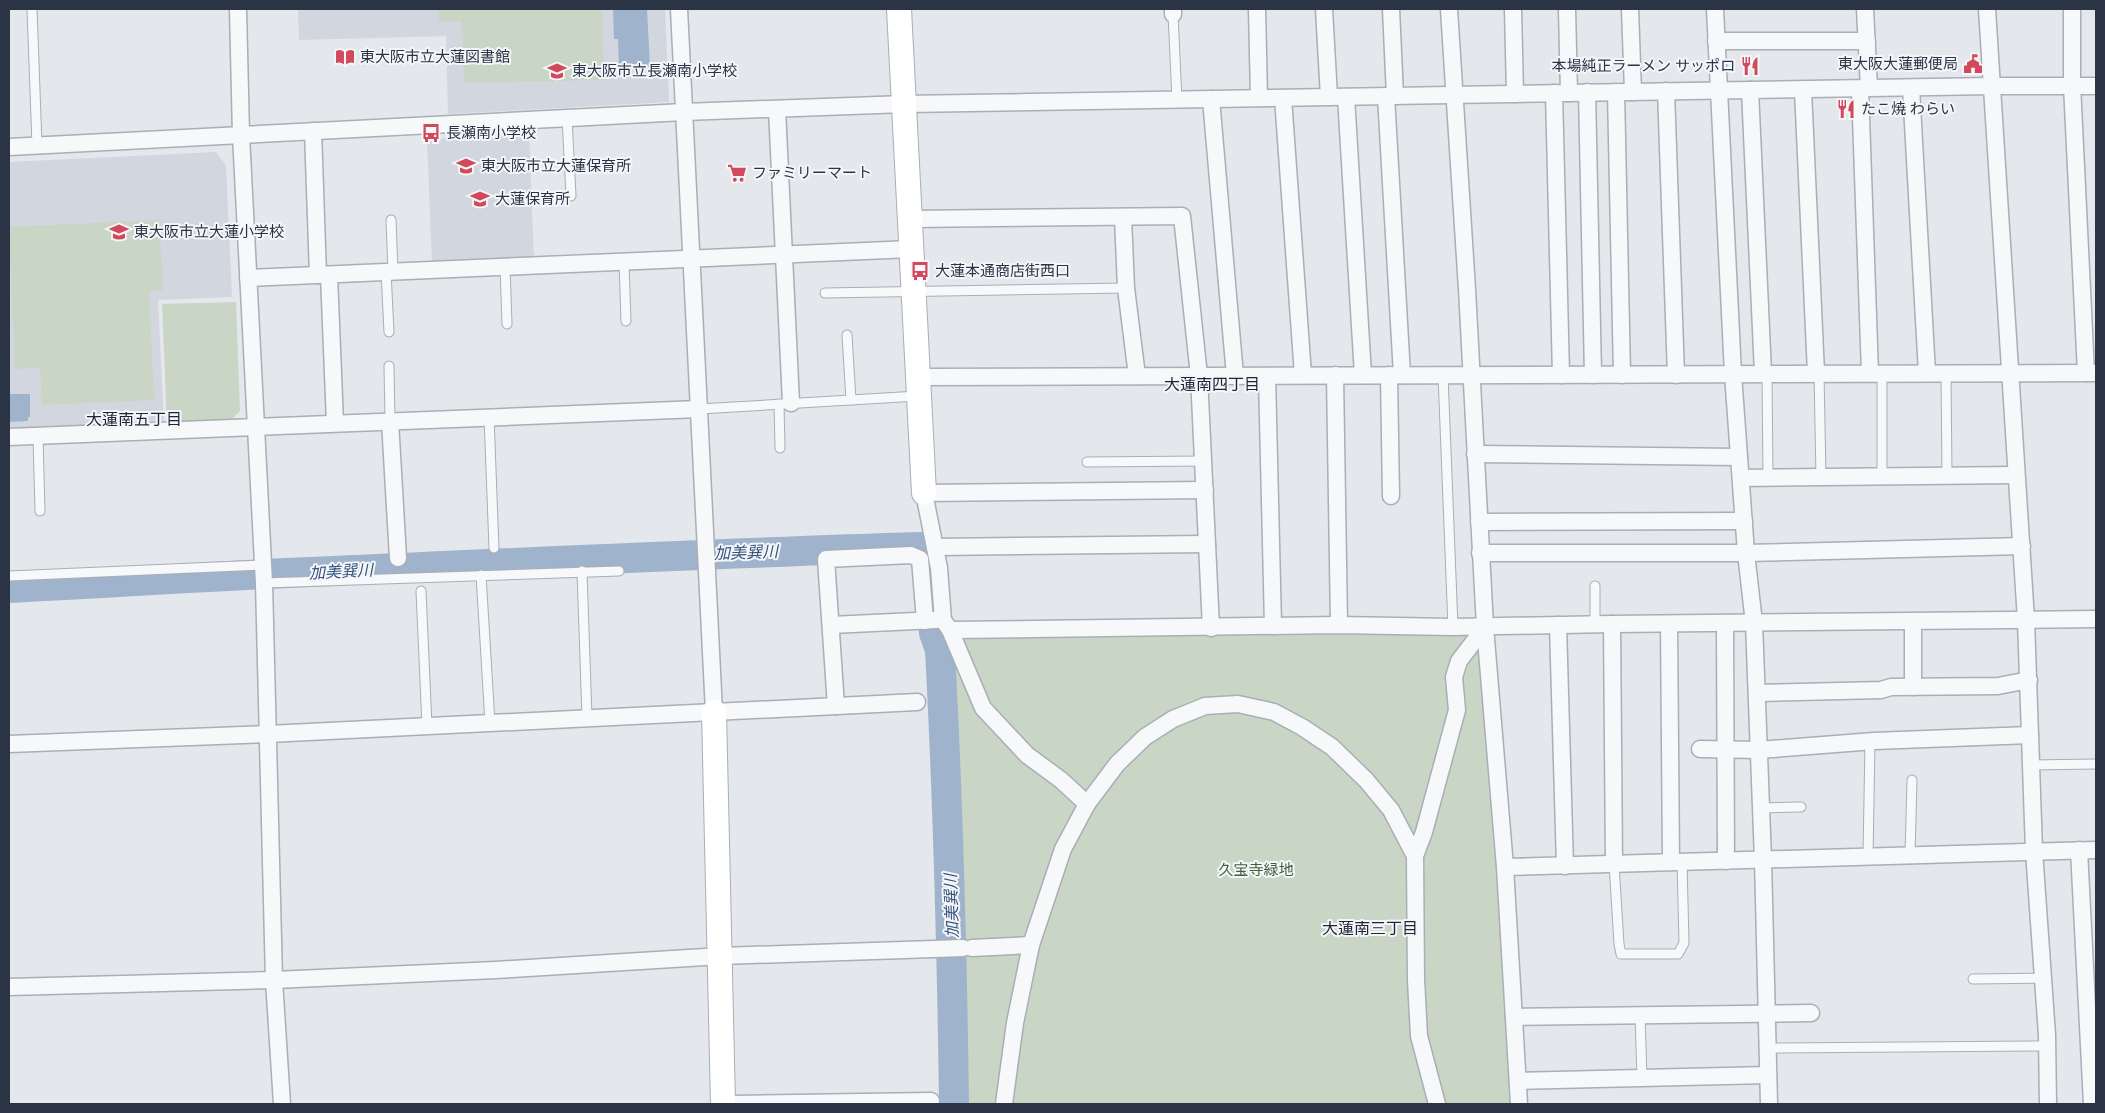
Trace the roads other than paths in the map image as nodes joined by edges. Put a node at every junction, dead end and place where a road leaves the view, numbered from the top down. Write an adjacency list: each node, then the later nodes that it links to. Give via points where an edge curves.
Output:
1 (32, 9): 46 (lane)
2 (238, 9): 45 (street)
3 (679, 9): 42 (street)
4 (899, 9): 40 (street)
5 (1257, 9): 36 (street)
6 (1324, 9): 34 (street)
7 (1391, 9): 33 (street)
8 (1449, 9): 32 (street)
9 (1512, 9): 31 (street)
10 (1567, 9): 30 (street)
11 (1630, 9): 29 (street)
12 (1715, 9): 17 (street)
13 (1865, 9): 18 (street)
14 (1987, 9): 20 (street)
15 (2072, 9): 19 (street)
16 (1173, 12): 39 (lane)
17 (1716, 41): 18 (street); 24 (street)
18 (1867, 41): 23 (street)
19 (2072, 85): 20 (street); 21 (street); 75 (street)
20 (1993, 86): 22 (street); 74 (street)
21 (2096, 86)
22 (1911, 88): 23 (street); 72 (street)
23 (1864, 89): 26 (street); 69 (street)
24 (1718, 90): 25 (street); 27 (street); 70 (street)
25 (1750, 90): 26 (street); 71 (street)
26 (1803, 90): 68 (street)
27 (1666, 91): 29 (street); 85 (street)
28 (1587, 92): 29 (street); 30 (street); 83 (street)
29 (1624, 92): 84 (street)
30 (1562, 93): 31 (street); 82 (street)
31 (1515, 94): 32 (street)
32 (1454, 95): 33 (street); 81 (street)
33 (1390, 96): 35 (street); 79 (street)
34 (1329, 97): 35 (street); 37 (street)
35 (1346, 97): 78 (street)
36 (1259, 98): 37 (street); 38 (street)
37 (1283, 98): 76 (street)
38 (1211, 99): 39 (street); 88 (street)
39 (1177, 100): 40 (street)
40 (905, 104): 41 (street); 50 (street)
41 (777, 109): 42 (street); 53 (street)
42 (684, 112): 43 (street); 54 (street)
43 (568, 118): 44 (street); 48 (lane)
44 (313, 131): 45 (street); 58 (street)
45 (241, 135): 46 (street); 59 (street)
46 (38, 145): 47 (street)
47 (9, 147)
48 (571, 196)
49 (1123, 217): 50 (street); 60 (street); 87 (street, via 1182,216)
50 (910, 219): 52 (street)
51 (392, 220): 57 (lane)
52 (911, 249): 53 (street); 61 (street)
53 (784, 255): 54 (street); 92 (street)
54 (692, 260): 55 (street); 93 (street)
55 (624, 263): 56 (street); 63 (lane)
56 (505, 268): 57 (street); 64 (lane)
57 (390, 272): 58 (street); 65 (lane)
58 (323, 275): 59 (street); 96 (street)
59 (248, 278): 97 (street)
60 (1126, 288): 61 (lane); 86 (street)
61 (913, 292): 62 (lane); 90 (street)
62 (825, 293)
63 (626, 321)
64 (507, 324)
65 (389, 332)
66 (847, 335): 91 (lane)
67 (389, 366): 95 (lane)
68 (1818, 373): 69 (street); 71 (street); 110 (lane)
69 (1876, 373): 72 (street); 107 (lane)
70 (1733, 374): 71 (street); 85 (street); 102 (street)
71 (1765, 374): 109 (lane)
72 (1927, 374): 73 (street)
73 (1946, 374): 74 (street); 106 (lane)
74 (2010, 374): 75 (street); 105 (street)
75 (2091, 374)
76 (1303, 375): 77 (street); 89 (street)
77 (1335, 375): 78 (street); 142 (street)
78 (1363, 375): 79 (street)
79 (1396, 375): 80 (street); 113 (street)
80 (1443, 375): 81 (street); 145 (lane)
81 (1471, 375): 82 (street); 101 (street)
82 (1561, 375): 83 (street)
83 (1593, 375): 84 (street)
84 (1622, 375): 85 (street)
85 (1676, 375)
86 (1137, 376): 87 (street); 90 (street)
87 (1199, 376): 88 (street); 103 (street)
88 (1235, 376): 89 (street)
89 (1267, 376): 144 (street)
90 (918, 387): 91 (lane); 112 (street)
91 (851, 400): 92 (lane)
92 (785, 404): 93 (lane); 100 (lane)
93 (699, 408): 94 (street); 153 (street)
94 (489, 417): 95 (street); 120 (lane)
95 (390, 421): 96 (street); 123 (street)
96 (335, 422): 97 (street)
97 (255, 427): 98 (street); 126 (street)
98 (38, 436): 99 (street); 114 (lane)
99 (9, 437)
100 (780, 448)
101 (1475, 454): 102 (street); 116 (street)
102 (1739, 457): 108 (street)
103 (1203, 461): 104 (lane); 111 (street)
104 (1087, 462)
105 (2016, 475): 106 (street); 118 (street)
106 (1947, 476): 107 (street)
107 (1882, 477): 110 (street)
108 (1741, 478): 109 (street); 115 (street)
109 (1768, 478): 110 (street)
110 (1821, 478)
111 (1205, 490): 112 (street); 117 (street)
112 (924, 493): 119 (street)
113 (1391, 496)
114 (40, 511)
115 (1744, 521): 116 (street); 122 (street)
116 (1479, 522): 121 (street)
117 (1207, 544): 119 (street); 147 (street)
118 (2022, 546): 122 (street); 132 (street)
119 (935, 547): 141 (street)
120 (494, 548)
121 (1480, 553): 122 (street); 146 (street)
122 (1746, 553): 135 (street)
123 (398, 558)
124 (582, 571): 125 (lane); 127 (lane); 154 (lane)
125 (619, 571)
126 (263, 574): 127 (lane); 128 (lane); 157 (street)
127 (482, 575): 155 (lane)
128 (9, 576)
129 (1595, 586): 137 (lane)
130 (421, 591): 156 (lane)
131 (2096, 619): 132 (street)
132 (2026, 620): 134 (street); 148 (street)
133 (925, 621): 136 (street); 136 (street, via 920,559 911,555 826,559); 141 (street)
134 (1913, 621): 135 (street); 149 (street)
135 (1754, 622): 140 (street); 150 (street)
136 (831, 624): 152 (street)
137 (1595, 624): 138 (street); 143 (street)
138 (1612, 624): 139 (street); 179 (street)
139 (1669, 624): 140 (street); 178 (street)
140 (1725, 624): 162 (street)
141 (946, 625): 147 (street); 167 (street, via 983,708 1027,755)
142 (1339, 625): 144 (street); 145 (street)
143 (1558, 625): 146 (street); 180 (street)
144 (1273, 626): 147 (street)
145 (1453, 627): 146 (street)
146 (1485, 627): 174 (street, via 1459,661 1454,677 1457,710); 181 (street)
147 (1211, 628)
148 (2028, 680): 149 (street, via 1998,686); 158 (street)
149 (1913, 686): 150 (street, via 1881,690)
150 (1757, 693): 163 (street)
151 (917, 702): 152 (street)
152 (836, 706): 153 (street)
153 (714, 712): 154 (street); 183 (street)
154 (587, 718): 155 (street)
155 (490, 723): 156 (street)
156 (427, 726): 157 (street)
157 (268, 734): 160 (street); 186 (street)
158 (2030, 735): 159 (street); 165 (street)
159 (1870, 742): 163 (street); 175 (lane)
160 (9, 744)
161 (1700, 749): 162 (street)
162 (1726, 750): 163 (street); 177 (street)
163 (1759, 750): 169 (street)
164 (2096, 764): 165 (lane)
165 (2031, 765): 172 (street)
166 (1912, 780): 173 (lane)
167 (1087, 804): 174 (street, via 1117,764 1145,737 1174,719 1205,706 1238,704 1274,712 1332,746 1391,810); 182 (street, via 1063,850)
168 (1801, 807): 169 (lane)
169 (1761, 808): 176 (street)
170 (2079, 850): 171 (street); 172 (street); 188 (street)
171 (2096, 850)
172 (2034, 851): 173 (street); 184 (street)
173 (1910, 855): 175 (street)
174 (1415, 856): 205 (street, via 1418,1036)
175 (1868, 856): 176 (street)
176 (1763, 860): 177 (street); 189 (street)
177 (1726, 861): 178 (street)
178 (1676, 862): 179 (street); 179 (lane, via 1684,943 1678,954 1621,954)
179 (1614, 864): 180 (street)
180 (1565, 866): 181 (street)
181 (1505, 867): 192 (street)
182 (1031, 944): 183 (street); 204 (street, via 1015,1023)
183 (721, 956): 186 (street); 202 (street)
184 (2043, 978): 185 (lane); 193 (street)
185 (1973, 979)
186 (274, 980): 187 (street); 201 (street)
187 (9, 988)
188 (2092, 1003): 209 (street)
189 (1766, 1012): 190 (street); 191 (street); 194 (street)
190 (1811, 1013)
191 (1640, 1015): 192 (street); 196 (lane)
192 (1514, 1017): 197 (street)
193 (2047, 1046): 194 (lane); 208 (street)
194 (1768, 1048): 195 (street)
195 (1768, 1075): 196 (street); 207 (street)
196 (1642, 1078): 197 (street)
197 (1518, 1081): 206 (street)
198 (930, 1100): 200 (street)
199 (851, 1103): 200 (street); 203 (street)
200 (904, 1103)
201 (282, 1104)
202 (723, 1104)
203 (733, 1104)
204 (1004, 1104)
205 (1437, 1104)
206 (1519, 1104)
207 (1769, 1104)
208 (2048, 1104)
209 (2092, 1104)

